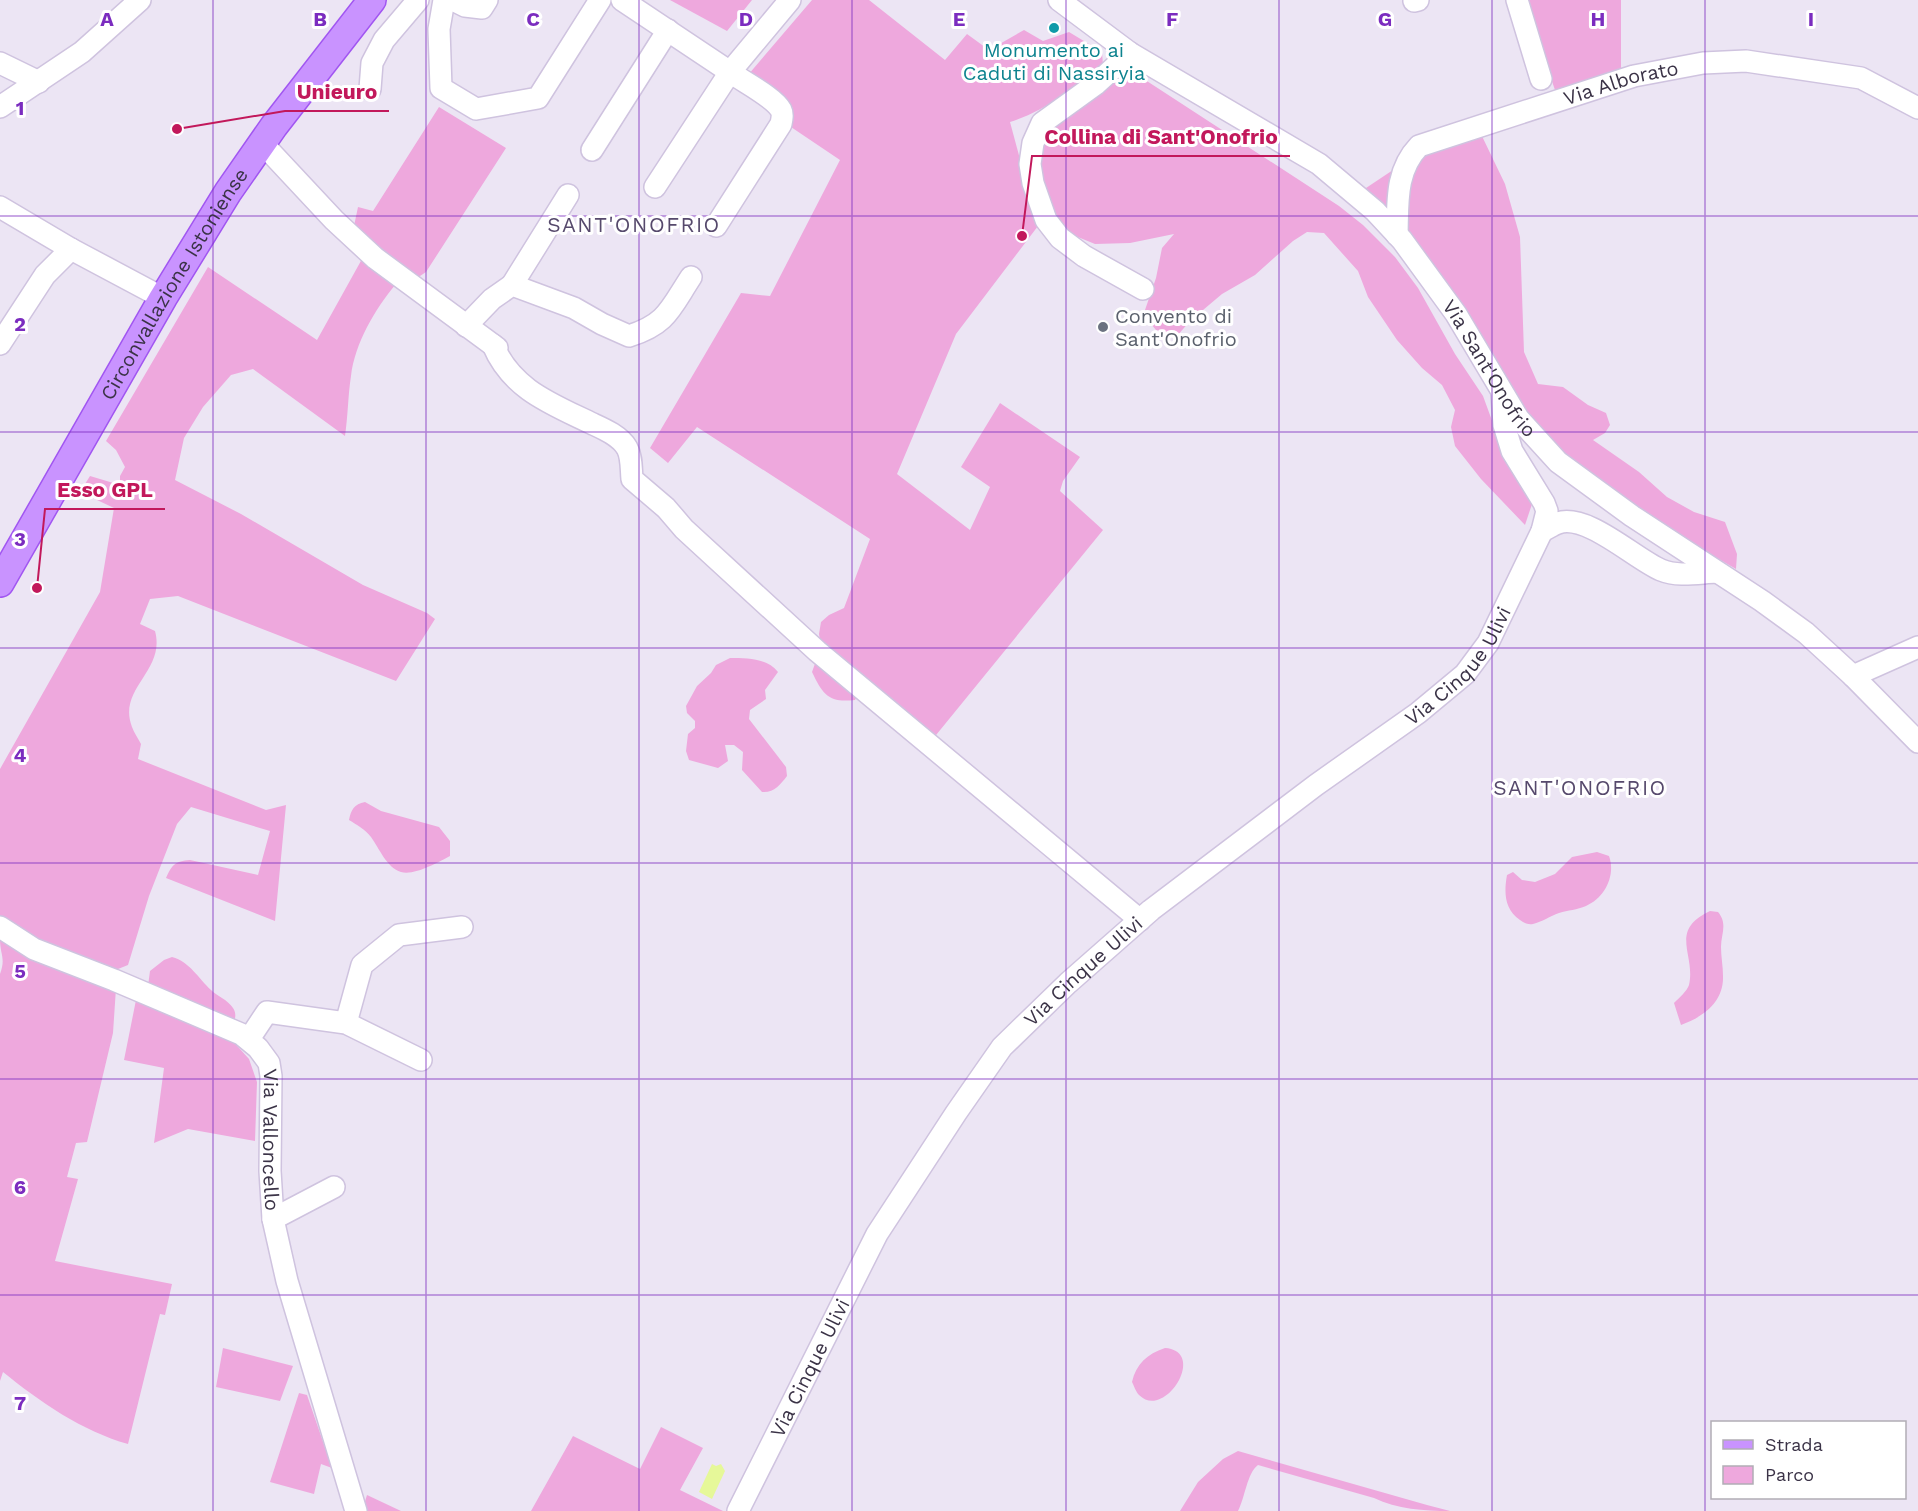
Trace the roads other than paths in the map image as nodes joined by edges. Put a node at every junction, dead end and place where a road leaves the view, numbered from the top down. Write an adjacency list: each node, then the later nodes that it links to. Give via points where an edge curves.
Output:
1 (140, 0): 17 (street, via 82,52)
2 (372, 0): 21 (main road, Circonvallazione Istoniense)
3 (418, 0): 18 (street, via 384,40 372,63)
4 (444, 0): 7 (street, via 439,28 441,88 476,109 538,98)
5 (453, 0): 6 (street, via 482,8)
6 (487, 0)
7 (600, 0)
8 (622, 0): 12 (street)
9 (790, 0): 15 (street)
10 (1059, 0): 13 (street, Via Sant'Onofrio)
11 (1517, 0): 16 (street)
12 (668, 30): 15 (street); 22 (street)
13 (1130, 52): 27 (street, Via Sant'Onofrio, via 1319,164); 31 (street, via 1096,84 1042,123 1033,143 1030,164 1046,219 1060,238)
14 (0, 63): 17 (street)
15 (730, 72): 23 (street); 26 (street, via 780,108 782,116 781,124)
16 (1541, 80)
17 (39, 82): 19 (street)
18 (370, 89)
19 (0, 107)
20 (1918, 108): 27 (street, Via Alborato, via 1860,78 1746,62 1703,63 1634,76 1419,146 1404,166 1399,184)
21 (262, 143): 32 (main road, Circonvallazione Istoniense); 33 (street, via 375,258)
22 (592, 150)
23 (655, 187)
24 (568, 195): 30 (street)
25 (0, 207): 28 (street)
26 (716, 226)
27 (1397, 235): 35 (street, Via Sant'Onofrio, via 1456,314)
28 (71, 249): 32 (street); 34 (street, via 45,275)
29 (691, 277): 30 (street, via 664,319 629,336 574,308)
30 (512, 285): 33 (street)
31 (1143, 289)
32 (163, 298): 38 (main road, Circonvallazione Istoniense)
33 (466, 326): 42 (street, via 495,347 520,384 609,432 626,447 632,480 666,508 684,530 817,651)
34 (0, 344)
35 (1502, 390): 36 (street, via 1504,425 1512,451 1547,511); 37 (street, Via Sant'Onofrio, via 1518,418 1558,462)
36 (1542, 531): 37 (street, via 1559,522 1572,522 1598,531 1660,570 1677,575); 42 (street, Via Cinque Ulivi, via 1488,643 1465,674)
37 (1716, 572): 40 (street, Via Sant'Onofrio, via 1784,616)
38 (0, 583)
39 (1918, 647): 40 (street)
40 (1853, 676): 41 (street, Via Sant'Onofrio)
41 (1918, 742)
42 (1140, 920): 51 (street, Via Cinque Ulivi, via 1002,1047 956,1113 877,1234)
43 (0, 927): 46 (street, Via Valloncello, via 34,949)
44 (462, 927): 45 (street, via 399,935 362,965)
45 (346, 1023): 46 (street, via 267,1012); 47 (street)
46 (249, 1039): 49 (street, Via Valloncello, via 266,1058 271,1076)
47 (421, 1060)
48 (334, 1187): 49 (street)
49 (273, 1219): 50 (street, Via Valloncello, via 287,1281)
50 (356, 1511)
51 (738, 1511)

